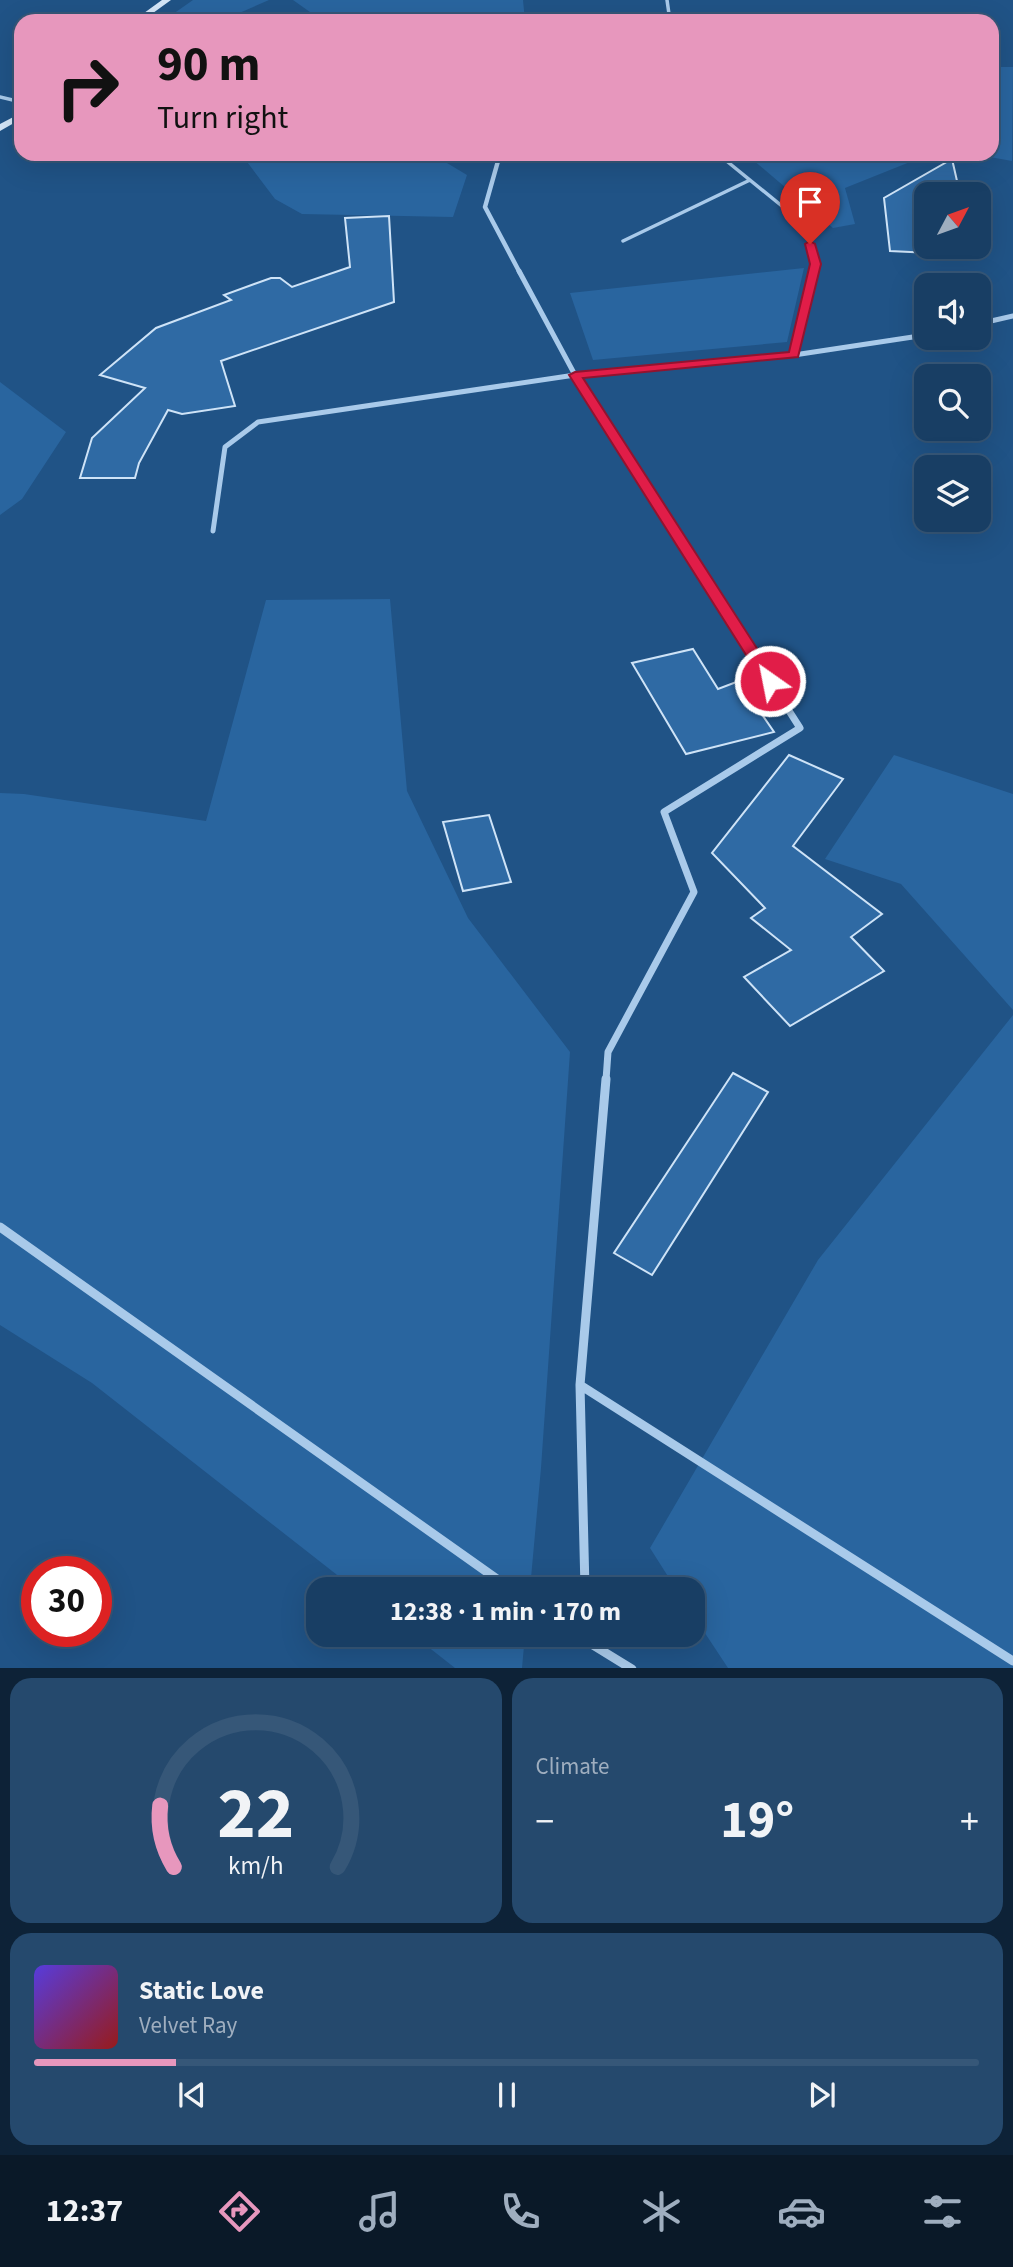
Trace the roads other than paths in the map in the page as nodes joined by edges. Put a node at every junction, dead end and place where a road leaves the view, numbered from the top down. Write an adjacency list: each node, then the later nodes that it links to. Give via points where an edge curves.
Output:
1 (167, 0): 2 (main road)
2 (147, 14)
3 (498, 161): 11 (street, via 485,207)
4 (727, 161): 5 (lane)
5 (750, 180): 6 (lane); 10 (lane, via 804,224 816,264)
6 (624, 241)
7 (1013, 316): 8 (street)
8 (991, 321)
9 (914, 337): 10 (street)
10 (794, 355): 11 (street)
11 (575, 375): 12 (street, via 258,422 225,447); 14 (street, via 800,728 664,811 694,892 608,1052)
12 (213, 531)
13 (0, 1227): 15 (street)
14 (580, 1385): 16 (street); 18 (street)
15 (494, 1577)
16 (586, 1577)
17 (599, 1647): 19 (street)
18 (1013, 1661)
19 (632, 1668)

